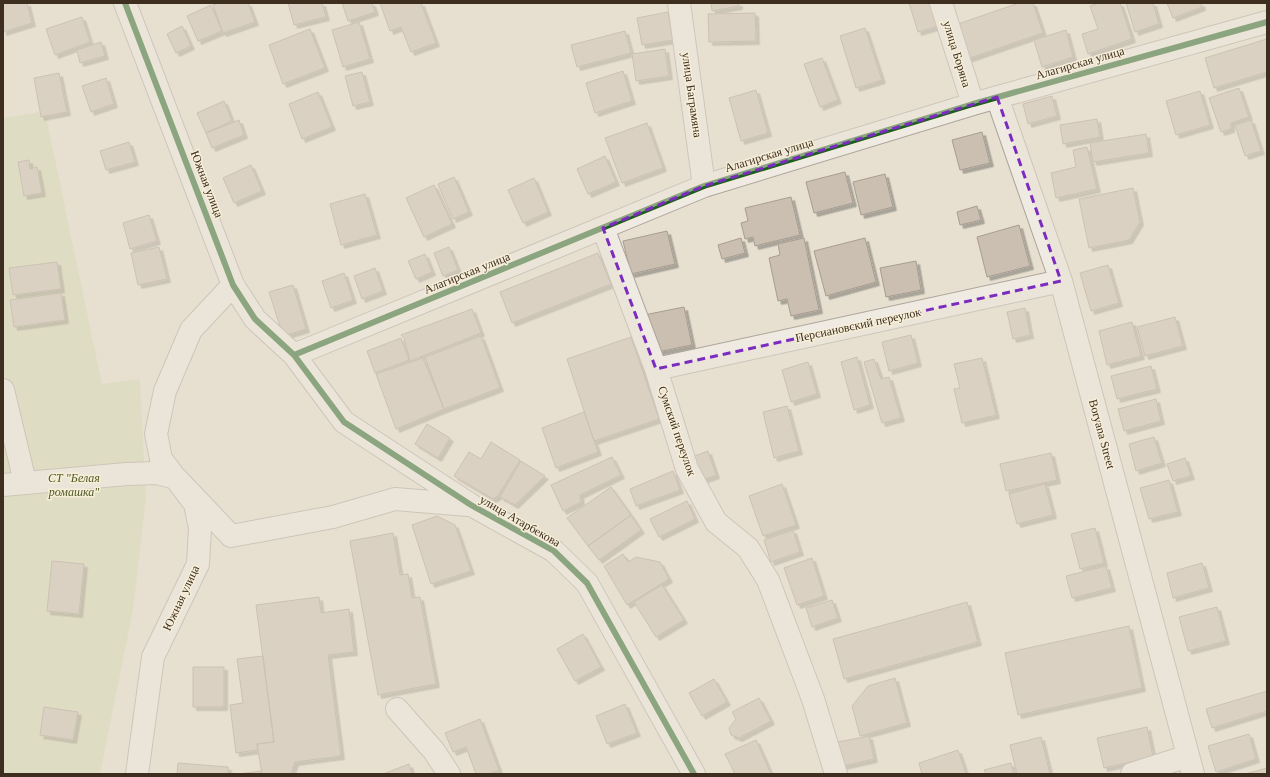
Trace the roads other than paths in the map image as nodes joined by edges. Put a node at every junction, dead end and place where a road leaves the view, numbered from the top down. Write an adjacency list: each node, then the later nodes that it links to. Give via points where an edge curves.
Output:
1 (679, 3): 7 (street, улица Баграмяна)
2 (941, 3): 6 (street, улица Боряна)
3 (130, 4): 10 (street, Южная улица)
4 (1267, 22): 5 (street, Алагирская улица)
5 (996, 98): 6 (street, Алагирская улица); 9 (street, Boryana Street)
6 (973, 104): 7 (street, Алагирская улица)
7 (704, 186): 8 (street, Алагирская улица)
8 (603, 228): 11 (street, Алагирская улица); 12 (street, Сумский переулок)
9 (1061, 281): 12 (street, Персиановский переулок); 19 (street, Boryana Street)
10 (233, 285): 11 (street, Южная улица, via 255,319); 14 (street, Южная улица, via 191,330 165,391 156,434 161,459)
11 (294, 355): 17 (street, улица Атарбекова, via 344,422)
12 (656, 369): 23 (street, Сумский переулок, via 687,469 716,522 748,548 768,580 813,699)
13 (3, 390): 15 (street)
14 (176, 478): 15 (street, via 156,473); 17 (street, via 231,536 333,517 395,499); 20 (street, Южная улица, via 195,504 200,528 198,564 153,657)
15 (25, 482): 16 (street)
16 (3, 484)
17 (471, 505): 22 (street, улица Атарбекова, via 554,551 587,583)
18 (397, 709): 21 (street, via 434,751)
19 (1191, 765): 24 (street)
20 (137, 774)
21 (449, 774)
22 (694, 774)
23 (836, 774)
24 (1132, 774)

